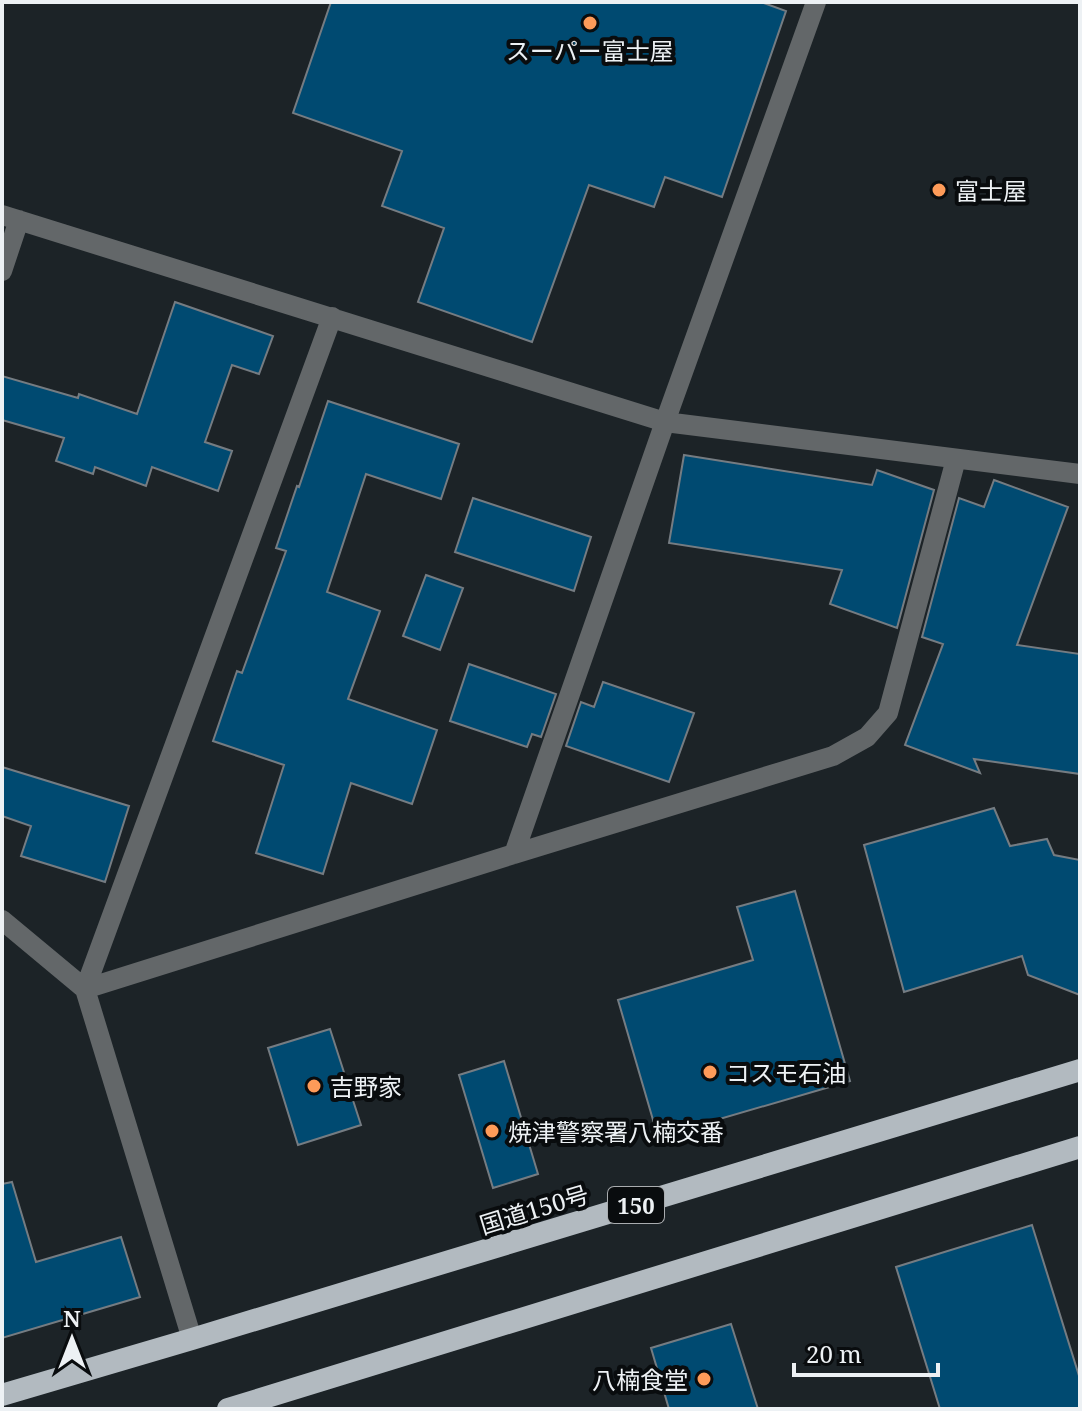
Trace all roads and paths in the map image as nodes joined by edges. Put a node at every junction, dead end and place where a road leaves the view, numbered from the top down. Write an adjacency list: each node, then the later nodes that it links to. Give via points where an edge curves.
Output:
1 (816, 2): 5 (street)
2 (11, 218): 3 (street); 4 (street)
3 (2, 271)
4 (332, 317): 5 (street); 10 (street)
5 (665, 422): 6 (street); 8 (street)
6 (956, 459): 7 (street); 8 (street, via 888,713 867,737 833,756)
7 (1080, 474)
8 (514, 854): 10 (street)
9 (2, 920): 10 (street)
10 (85, 989): 13 (street)
11 (1080, 1070): 13 (highway, 国道150号 / 150)
12 (1080, 1147): 15 (highway)
13 (192, 1339): 14 (highway, 国道150号 / 150)
14 (2, 1395)
15 (228, 1409)

